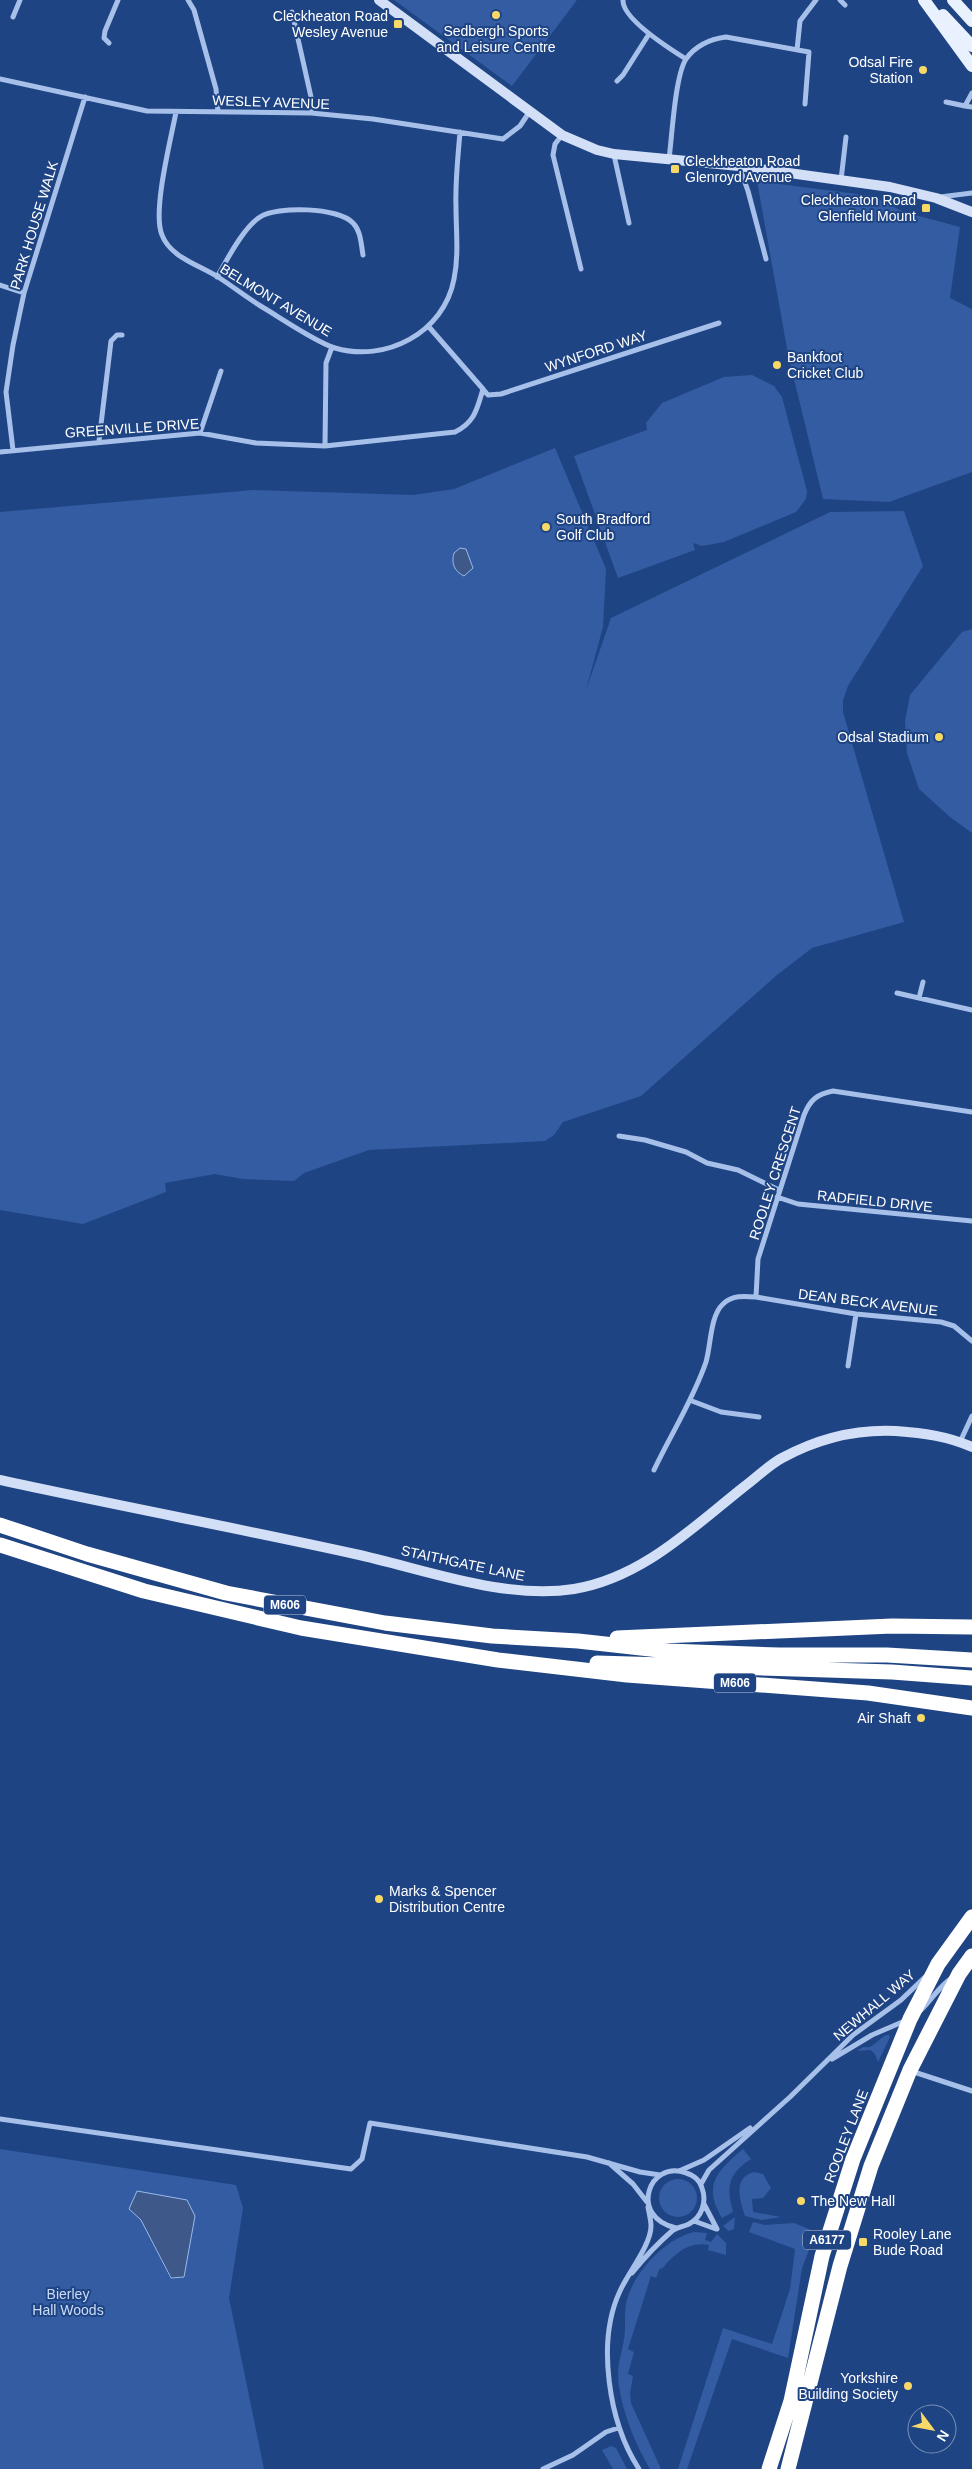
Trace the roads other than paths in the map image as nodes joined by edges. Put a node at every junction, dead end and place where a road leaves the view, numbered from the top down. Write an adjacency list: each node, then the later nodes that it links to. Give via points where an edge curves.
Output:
1 (20, 0): 14 (street)
2 (118, 0): 17 (street, via 105,31 104,38)
3 (188, 0): 32 (street, via 194,10 216,89)
4 (379, 0): 30 (street)
5 (623, 0): 16 (street, via 626,12)
6 (816, 0): 19 (street, via 800,21)
7 (840, 0): 11 (street)
8 (924, 0): 21 (main road)
9 (929, 0): 18 (main road)
10 (954, 0): 13 (main road); 15 (main road)
11 (846, 5)
12 (292, 12): 33 (street, via 311,97)
13 (972, 16)
14 (13, 17)
15 (972, 21)
16 (649, 34): 20 (street); 23 (street)
17 (109, 43)
18 (972, 46)
19 (797, 50): 20 (street, via 726,37 700,45); 27 (street, via 809,52)
20 (686, 60): 38 (street, via 680,78)
21 (972, 66)
22 (0, 80): 25 (street, WESLEY AVENUE)
23 (617, 81)
24 (972, 94): 28 (street)
25 (85, 97): 31 (street, WESLEY AVENUE, via 147,111); 50 (street, PARK HOUSE WALK)
26 (946, 102): 28 (street)
27 (805, 104)
28 (965, 106): 29 (street)
29 (972, 107)
30 (530, 111): 34 (street, WESLEY AVENUE, via 520,126 502,139); 35 (street)
31 (176, 112): 32 (street, WESLEY AVENUE); 48 (street, BELMONT AVENUE, via 159,226 169,248)
32 (218, 112): 33 (street, WESLEY AVENUE)
33 (311, 113): 34 (street, WESLEY AVENUE)
34 (460, 132): 52 (street, BELMONT AVENUE, via 454,281 445,304)
35 (562, 135): 37 (street); 47 (street, via 554,144 554,155)
36 (846, 137): 40 (street)
37 (614, 154): 38 (street); 44 (street)
38 (669, 159): 39 (street)
39 (739, 166): 40 (street); 46 (street)
40 (841, 180): 42 (street)
41 (972, 193): 42 (street)
42 (936, 198): 43 (street)
43 (972, 212)
44 (629, 223)
45 (363, 255): 48 (street, via 360,234 342,215 276,210 258,218)
46 (766, 259)
47 (581, 268)
48 (217, 276): 54 (street, BELMONT AVENUE)
49 (0, 285): 50 (street)
50 (24, 293): 60 (street, PARK HOUSE WALK, via 6,392)
51 (719, 323): 56 (street, WYNFORD WAY, via 501,394 488,395)
52 (429, 327): 54 (street, BELMONT AVENUE, via 406,343 376,351 351,352); 56 (street)
53 (122, 335): 58 (street, via 111,341)
54 (332, 348): 59 (street, via 326,363)
55 (221, 371): 57 (street)
56 (483, 389): 59 (street, GREENVILLE DRIVE, via 476,413 466,426 456,432)
57 (200, 433): 58 (street, GREENVILLE DRIVE); 59 (street, GREENVILLE DRIVE, via 256,443)
58 (99, 441): 60 (street, GREENVILLE DRIVE)
59 (326, 446)
60 (13, 450): 61 (street, GREENVILLE DRIVE)
61 (0, 452)
62 (923, 982): 64 (street)
63 (897, 993): 64 (street)
64 (919, 998): 65 (street)
65 (972, 1010)
66 (972, 1112): 68 (street, ROOLEY CRESCENT, via 833,1091 823,1093 807,1107)
67 (619, 1136): 68 (street, via 686,1152 707,1163 738,1170)
68 (779, 1190): 69 (street, ROOLEY CRESCENT)
69 (777, 1197): 70 (street, RADFIELD DRIVE, via 798,1204); 71 (street, ROOLEY CRESCENT, via 758,1259)
70 (972, 1221)
71 (756, 1297): 72 (street, DEAN BECK AVENUE); 75 (street, DEAN BECK AVENUE, via 728,1299 717,1311 706,1360)
72 (856, 1314): 73 (street, DEAN BECK AVENUE, via 941,1322 954,1326); 74 (street)
73 (972, 1341)
74 (848, 1366)
75 (692, 1401): 77 (street, via 721,1412); 80 (street, DEAN BECK AVENUE, via 674,1428)
76 (972, 1416): 78 (street)
77 (759, 1417)
78 (960, 1442): 79 (street, STAITHGATE LANE); 81 (street, STAITHGATE LANE, via 926,1433 878,1430 829,1438 781,1458 670,1546 632,1569 590,1585 554,1591 485,1584)
79 (972, 1447)
80 (654, 1470)
81 (0, 1480)
82 (0, 1525): 85 (highway, M606, via 153,1574 290,1606 385,1623 492,1636)
83 (0, 1545): 86 (highway, M606, via 107,1580 220,1610 301,1628)
84 (972, 1627): 85 (highway, M606, via 824,1628)
85 (578, 1641): 87 (highway, M606, via 668,1651)
86 (498, 1660): 88 (highway, M606, via 883,1672); 89 (highway, M606, via 627,1675 868,1693)
87 (972, 1660)
88 (972, 1678)
89 (972, 1708)
90 (972, 1917): 92 (highway, ROOLEY LANE / A6177)
91 (972, 1956): 93 (highway, A6177)
92 (938, 1964): 94 (highway, ROOLEY LANE / A6177); 95 (street, NEWHALL WAY, via 901,2000 853,2035)
93 (959, 1974): 94 (street, NEWHALL WAY, via 945,1982 931,2001); 96 (highway, A6177)
94 (910, 2018): 95 (street, NEWHALL WAY, via 872,2035); 112 (highway, ROOLEY LANE / A6177, via 853,2160 828,2235 791,2401)
95 (825, 2063): 98 (street, NEWHALL WAY)
96 (910, 2070): 97 (street); 113 (highway, A6177, via 882,2134 840,2266)
97 (972, 2091)
98 (775, 2110): 101 (street, NEWHALL WAY, via 720,2150); 103 (street, NEWHALL WAY, via 710,2170)
99 (0, 2119): 100 (street, via 351,2168 362,2159 370,2123 513,2144)
100 (606, 2162): 102 (street); 104 (street, via 633,2184)
101 (679, 2171): 102 (street, NEWHALL WAY); 103 (street, via 693,2176)
102 (660, 2175): 104 (street, via 650,2188)
103 (701, 2184): 105 (street)
104 (648, 2204): 107 (street, via 655,2219); 108 (street, via 651,2227 646,2243)
105 (704, 2204): 106 (street); 106 (street, via 717,2229)
106 (694, 2221): 107 (street)
107 (676, 2228): 108 (street, via 652,2250)
108 (620, 2290): 109 (street, via 609,2335 608,2385)
109 (618, 2428): 110 (street); 111 (street)
110 (543, 2469)
111 (639, 2469)
112 (769, 2469)
113 (788, 2469)

